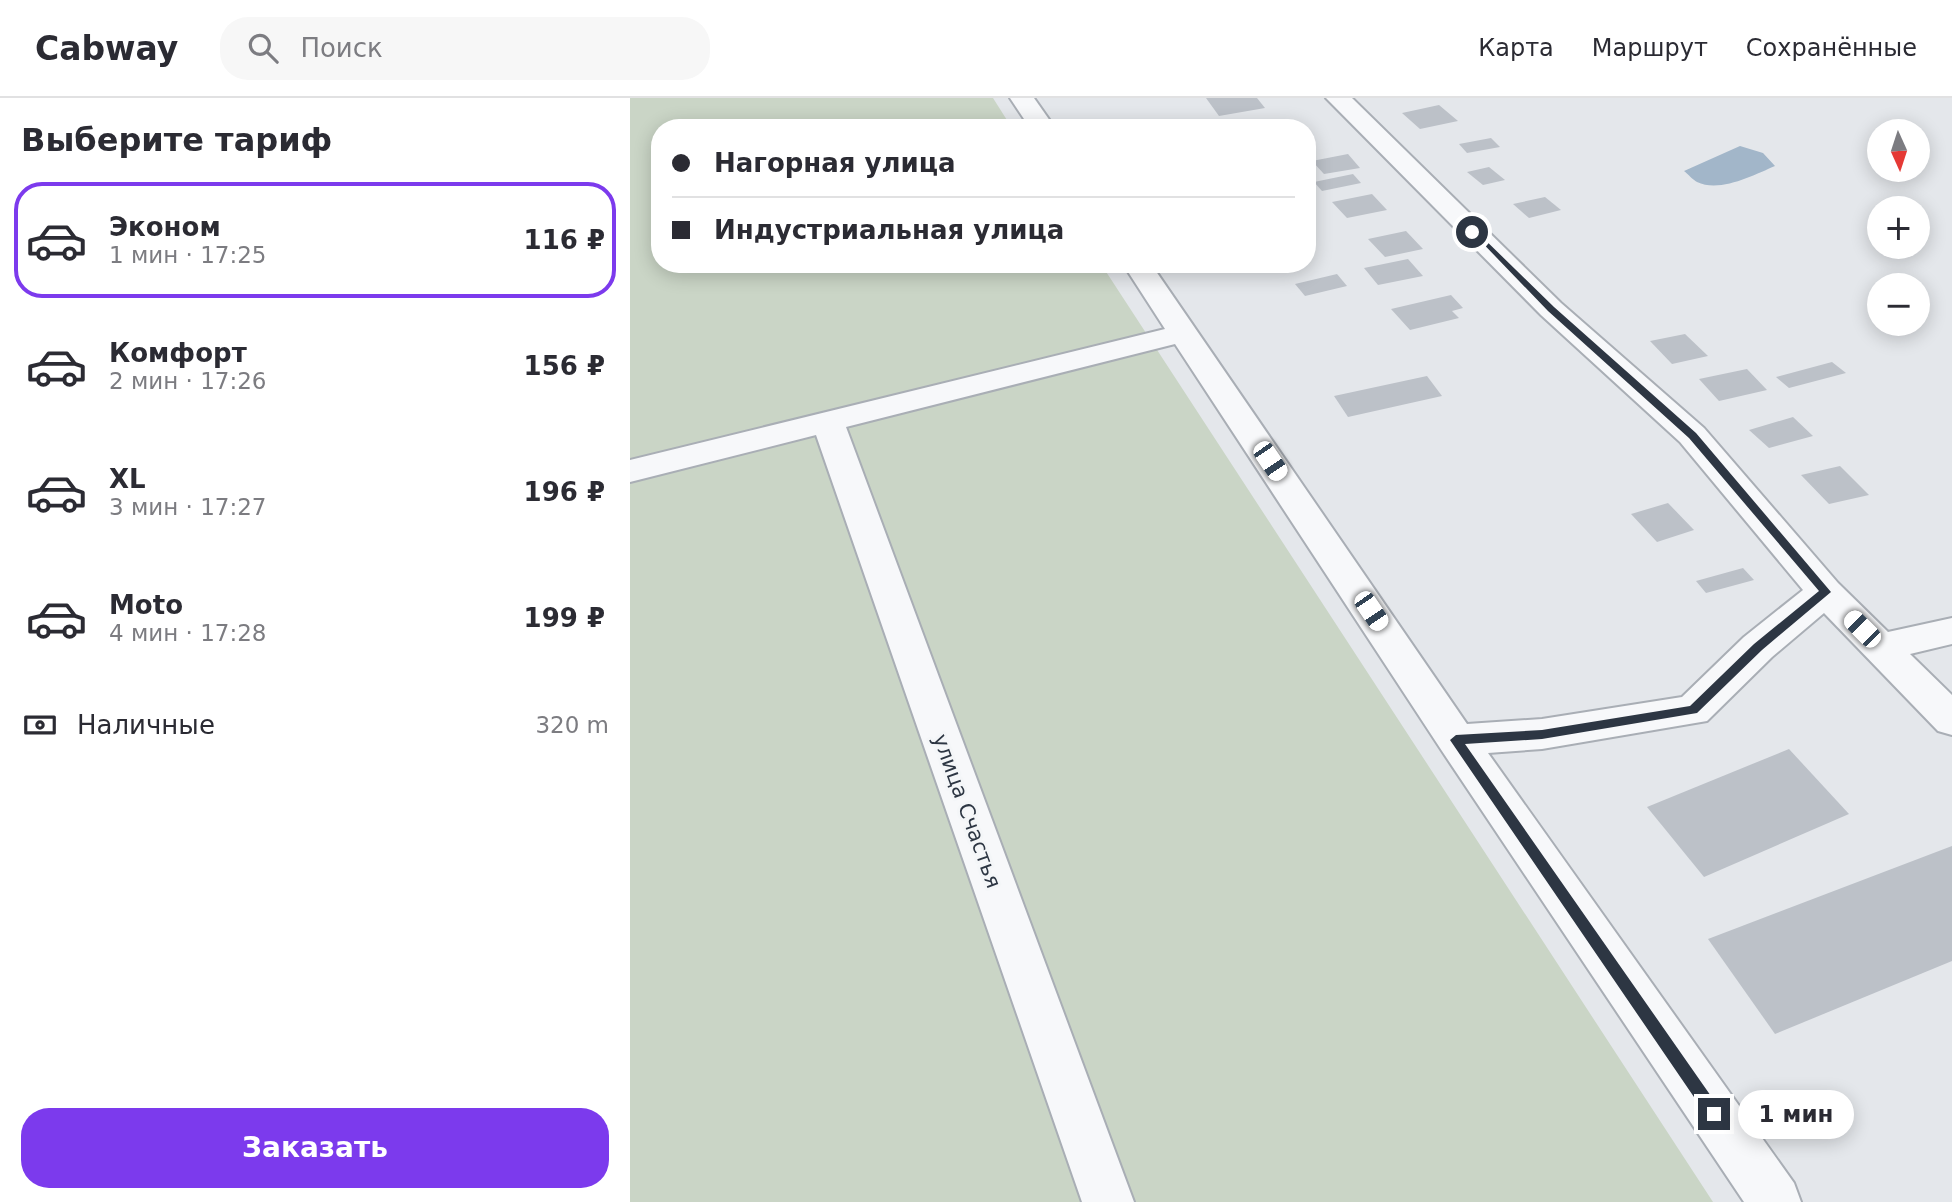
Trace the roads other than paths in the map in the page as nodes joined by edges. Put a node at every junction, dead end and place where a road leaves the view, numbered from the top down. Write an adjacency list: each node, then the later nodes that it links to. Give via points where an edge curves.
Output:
1 (1022, 98): 3 (street)
2 (1338, 98): 8 (street, via 1551,309 1692,435)
3 (1037, 119)
4 (1143, 273): 5 (street)
5 (1184, 333): 6 (street); 12 (street)
6 (827, 421): 7 (street); 13 (street, улица Счастья)
7 (630, 471)
8 (1825, 592): 10 (street); 12 (street, via 1758,647 1693,710 1542,734)
9 (1952, 631): 10 (street)
10 (1881, 647): 11 (street)
11 (1952, 720)
12 (1456, 740): 14 (street)
13 (1108, 1202)
14 (1775, 1202)

